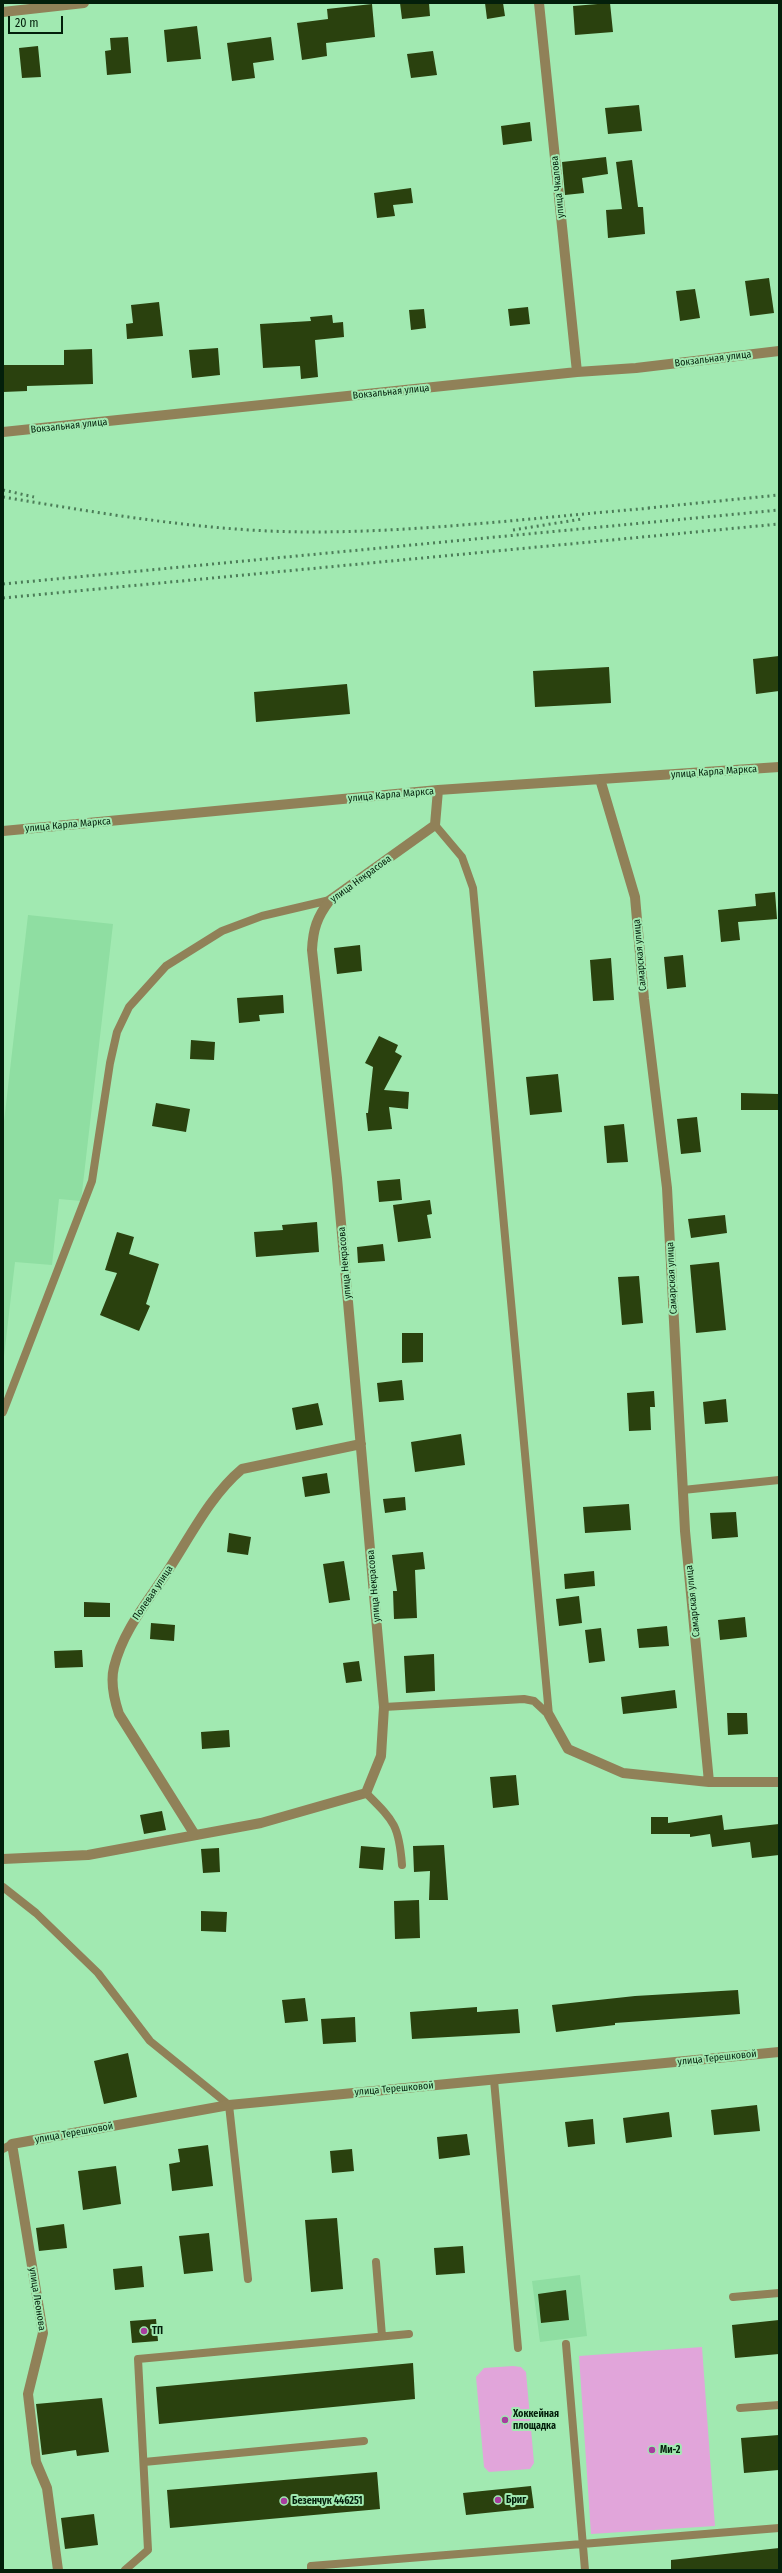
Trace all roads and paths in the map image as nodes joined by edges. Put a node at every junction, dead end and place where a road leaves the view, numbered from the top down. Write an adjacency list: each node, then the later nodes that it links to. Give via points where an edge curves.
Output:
1 (84, 3): 3 (street)
2 (539, 3): 5 (street, улица Чкалова)
3 (3, 12)
4 (779, 351): 5 (street, Вокзальная улица, via 636,368)
5 (577, 372): 6 (street, Вокзальная улица)
6 (3, 432)
7 (779, 767): 8 (street, улица Карла Маркса)
8 (600, 779): 9 (street, улица Карла Маркса); 16 (street, Самарская улица, via 635,897 644,1000 667,1188)
9 (438, 790): 10 (street); 11 (street, улица Карла Маркса)
10 (435, 825): 12 (street, улица Некрасова); 18 (lane, via 462,857 473,888)
11 (3, 831)
12 (330, 900): 13 (lane, via 262,916 222,931 166,966 128,1007 117,1032 110,1063 92,1181); 14 (street, улица Некрасова, via 317,917 312,932 312,950 337,1178)
13 (3, 1412)
14 (361, 1444): 17 (street, улица Некрасова); 22 (street, Полевая улица, via 242,1469 227,1481 130,1627 114,1667 112,1692 119,1714)
15 (779, 1480): 16 (lane)
16 (683, 1490): 19 (street, Самарская улица)
17 (384, 1707): 18 (lane, via 524,1699 534,1701); 21 (street, улица Некрасова, via 381,1756)
18 (549, 1715): 19 (street, via 568,1749 623,1773)
19 (709, 1782): 20 (street)
20 (779, 1782)
21 (366, 1793): 22 (street, via 261,1823); 24 (lane, via 391,1818 400,1835)
22 (195, 1835): 23 (street, via 88,1855)
23 (3, 1859)
24 (402, 1865)
25 (3, 1887): 28 (lane, via 36,1913 98,1973 150,2041)
26 (779, 2052): 27 (street, улица Терешковой)
27 (494, 2080): 28 (street, улица Терешковой); 37 (lane)
28 (229, 2105): 29 (street, улица Терешковой); 31 (lane)
29 (8, 2146): 44 (street, улица Леонова, via 43,2333 28,2394 36,2462 47,2488)
30 (376, 2262): 35 (lane)
31 (248, 2279)
32 (779, 2293): 33 (lane)
33 (733, 2297)
34 (409, 2334): 35 (lane)
35 (382, 2336): 41 (lane, via 138,2359)
36 (566, 2344): 43 (lane)
37 (518, 2348)
38 (779, 2405): 39 (lane)
39 (740, 2408)
40 (364, 2441): 41 (lane)
41 (144, 2462): 45 (lane, via 148,2550)
42 (779, 2528): 43 (lane)
43 (581, 2543): 46 (lane, via 311,2566); 47 (lane)
44 (58, 2570)
45 (125, 2570)
46 (312, 2570)
47 (585, 2570)

